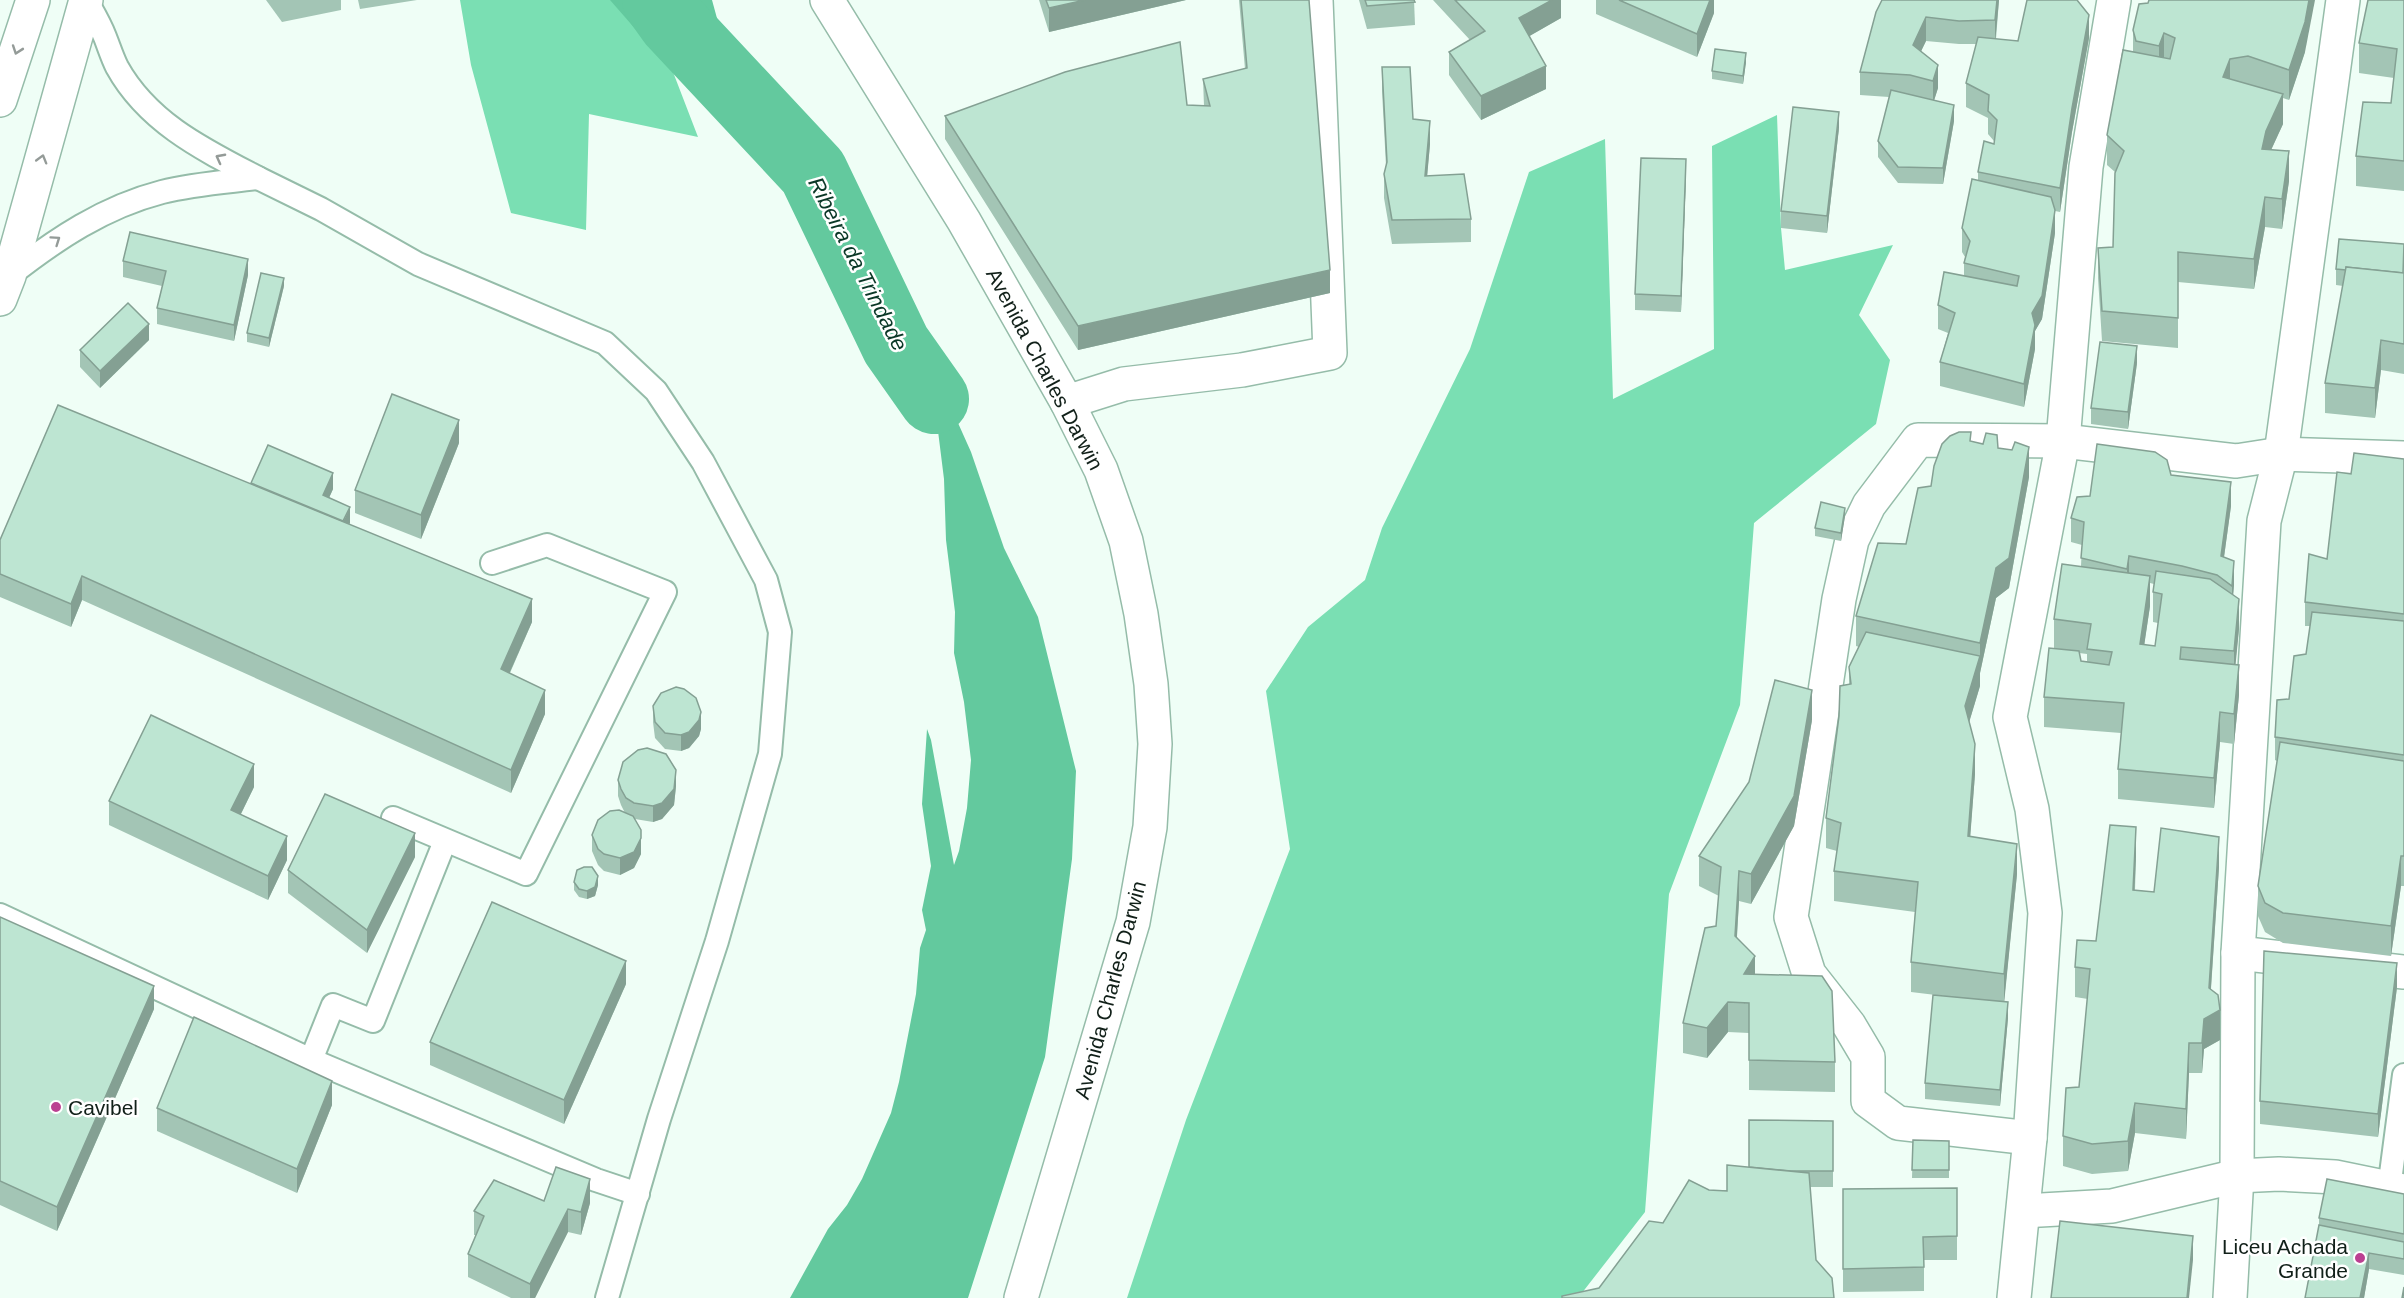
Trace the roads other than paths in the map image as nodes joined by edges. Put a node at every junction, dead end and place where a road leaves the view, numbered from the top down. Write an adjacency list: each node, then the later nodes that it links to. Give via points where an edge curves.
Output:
1 (33, 0): 7 (street, one-way to 7)
2 (86, 0): 8 (lane, one-way to 2, via 194,144 160,120 136,96 116,66); 9 (street, one-way to 2)
3 (827, 0): 10 (street, Avenida Charles Darwin, via 964,221)
4 (1316, 0): 10 (street, via 1330,353 1242,370 1124,384)
5 (2114, 0): 11 (street, via 2086,167)
6 (2343, 0): 12 (street)
7 (0, 100)
8 (258, 178): 9 (lane, one-way to 8, via 66,233 111,209 172,190); 25 (lane, via 418,264 605,343 656,392 703,462 766,580 780,632 770,754 717,942)
9 (5, 287)
10 (1067, 402): 28 (street, Avenida Charles Darwin, via 1101,470 1126,541 1141,614 1155,744 1150,827 1133,922)
11 (2063, 441): 12 (street, via 2236,461); 22 (street, via 2010,717 2032,809 2045,913); 22 (street, via 1918,440 1869,504 1852,540 1839,599 1791,917 1809,974 1849,1025 1868,1057 1868,1101 1898,1123)
12 (2281, 454): 13 (street); 18 (street, via 2264,521)
13 (2404, 458)
14 (492, 563): 16 (lane, via 547,545 665,592 526,874)
15 (393, 818): 16 (lane)
16 (445, 841): 20 (lane, via 373,1021 333,1005)
17 (0, 915): 20 (lane)
18 (2238, 953): 19 (street); 23 (street)
19 (2404, 972)
20 (311, 1060): 25 (lane)
21 (2404, 1076): 24 (lane)
22 (2030, 1138): 26 (street)
23 (2236, 1176): 24 (street, via 2335,1177); 26 (street, via 2112,1206); 30 (street)
24 (2397, 1190)
25 (638, 1194): 27 (lane)
26 (2024, 1211): 29 (street)
27 (606, 1298)
28 (1021, 1298)
29 (2014, 1298)
30 (2230, 1298)

